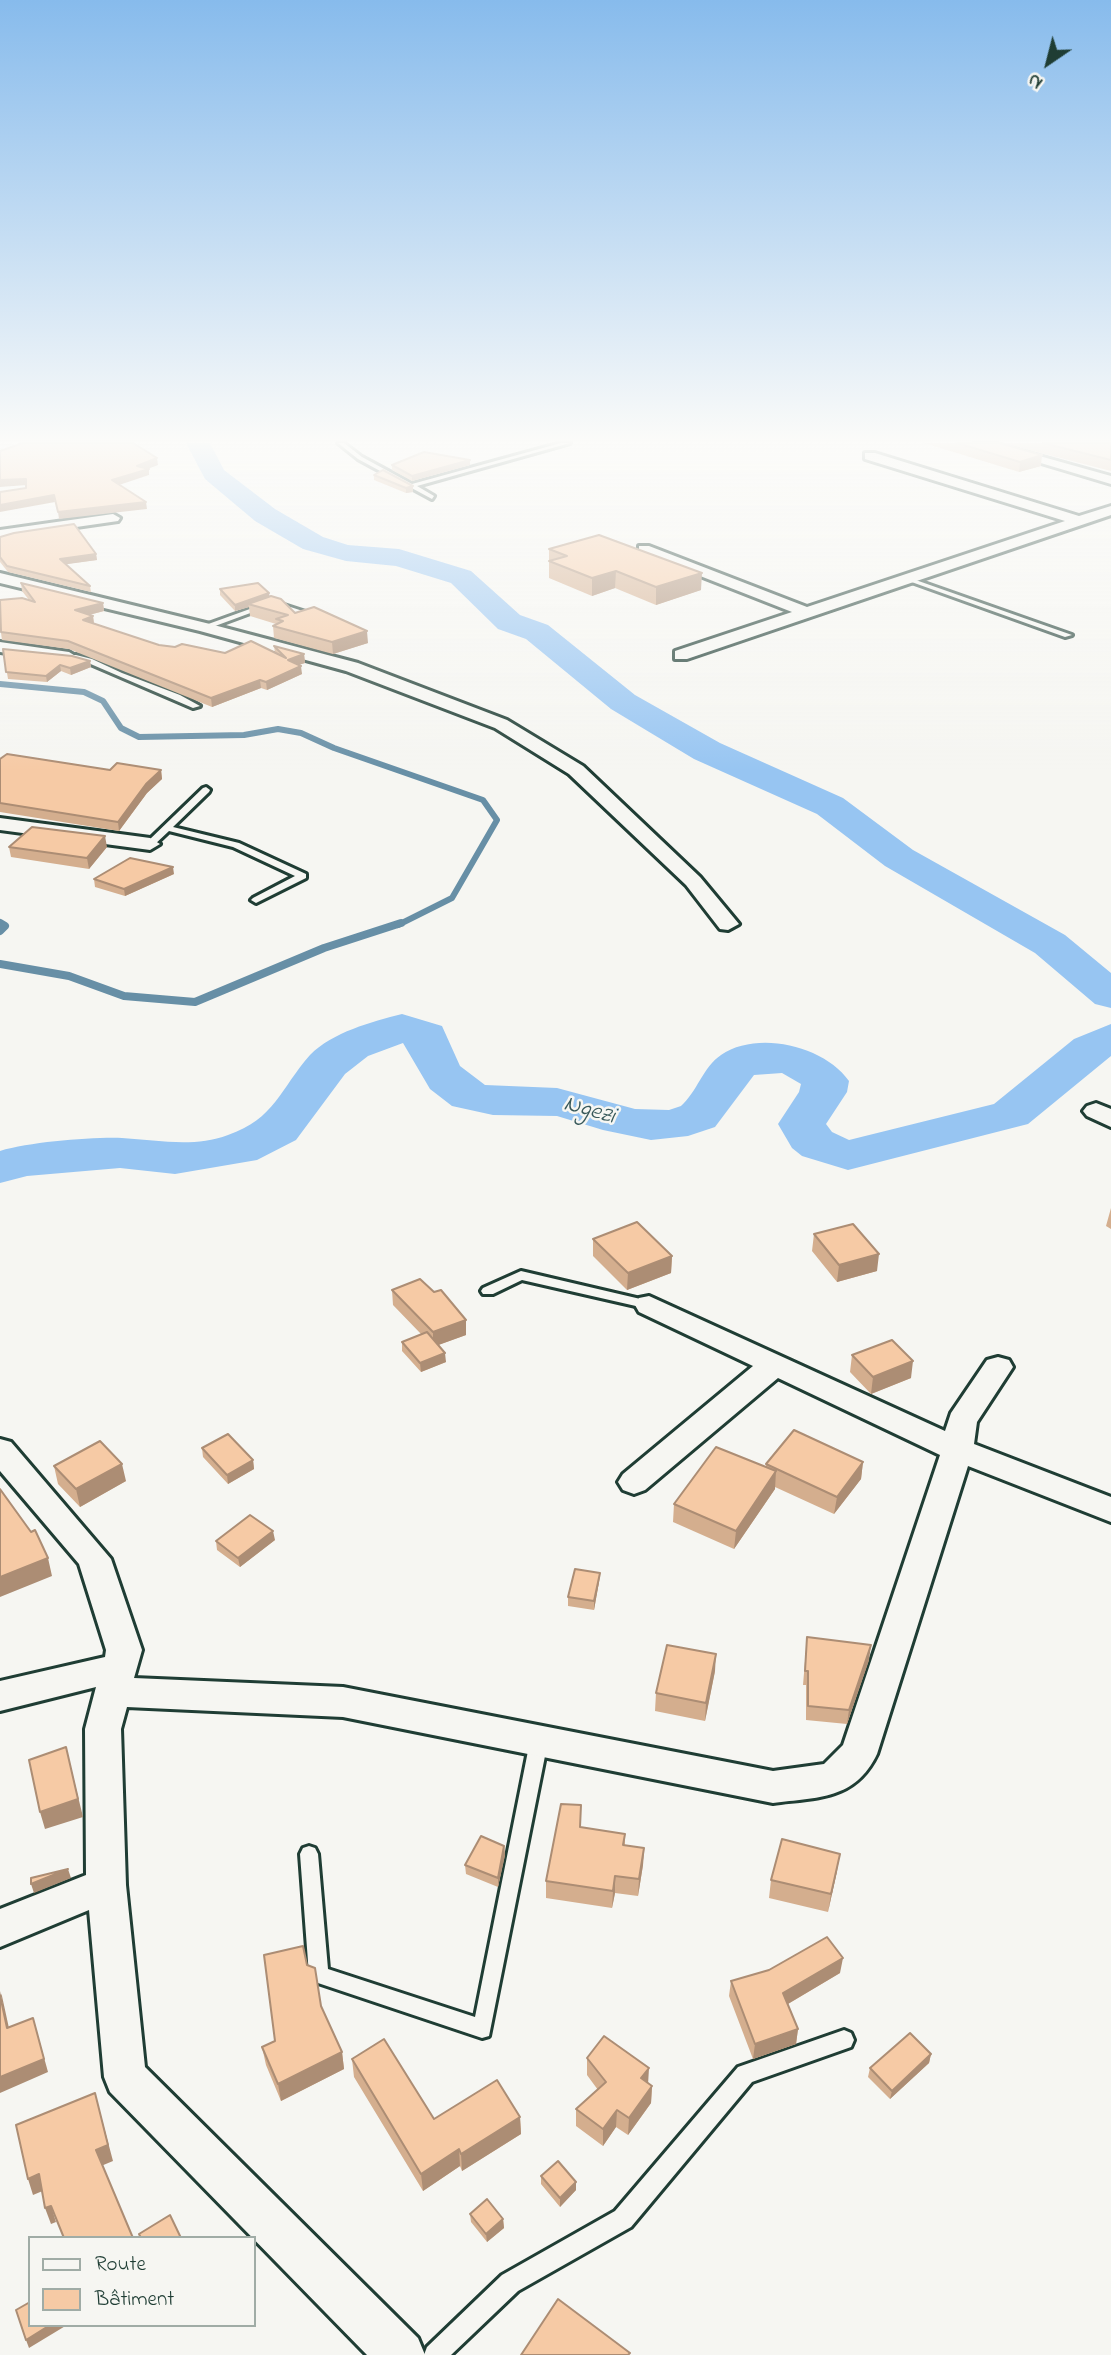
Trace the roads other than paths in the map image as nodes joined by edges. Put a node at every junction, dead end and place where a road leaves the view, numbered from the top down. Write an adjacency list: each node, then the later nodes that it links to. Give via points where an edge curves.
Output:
1 (653, 553): 4 (street)
2 (985, 553): 6 (street)
3 (659, 563): 4 (lane)
4 (683, 564): 7 (street)
5 (0, 578): 9 (street)
6 (908, 579): 7 (street); 10 (lane)
7 (807, 613): 12 (street)
8 (308, 614): 9 (lane, via 272,603)
9 (204, 627): 20 (street, via 352,667 501,724 576,770 693,881)
10 (1068, 635)
11 (0, 647): 13 (street)
12 (681, 655)
13 (69, 657): 14 (lane, via 87,657)
14 (196, 706)
15 (206, 790): 17 (lane)
16 (0, 824): 18 (street)
17 (166, 828): 18 (lane); 19 (lane, via 236,845 303,876)
18 (150, 844)
19 (256, 900)
20 (727, 924)
21 (488, 1291): 22 (lane, via 521,1275)
22 (649, 1306): 23 (street)
23 (775, 1364): 26 (street); 27 (street)
24 (998, 1367): 26 (street, via 962,1421)
25 (0, 1450): 29 (street, via 94,1559 124,1650)
26 (957, 1450): 28 (street); 31 (street, via 859,1754 834,1779 773,1787)
27 (634, 1482)
28 (1111, 1510)
29 (118, 1680): 30 (street); 31 (street, via 343,1702); 33 (street, via 103,1729)
30 (0, 1696)
31 (539, 1741): 32 (lane, via 482,2029 319,1975)
32 (309, 1854)
33 (107, 1885): 34 (street); 36 (street, via 125,2077)
34 (0, 1928)
35 (844, 2040): 37 (lane, via 745,2074 623,2219 510,2283)
36 (401, 2355)
37 (435, 2355)

